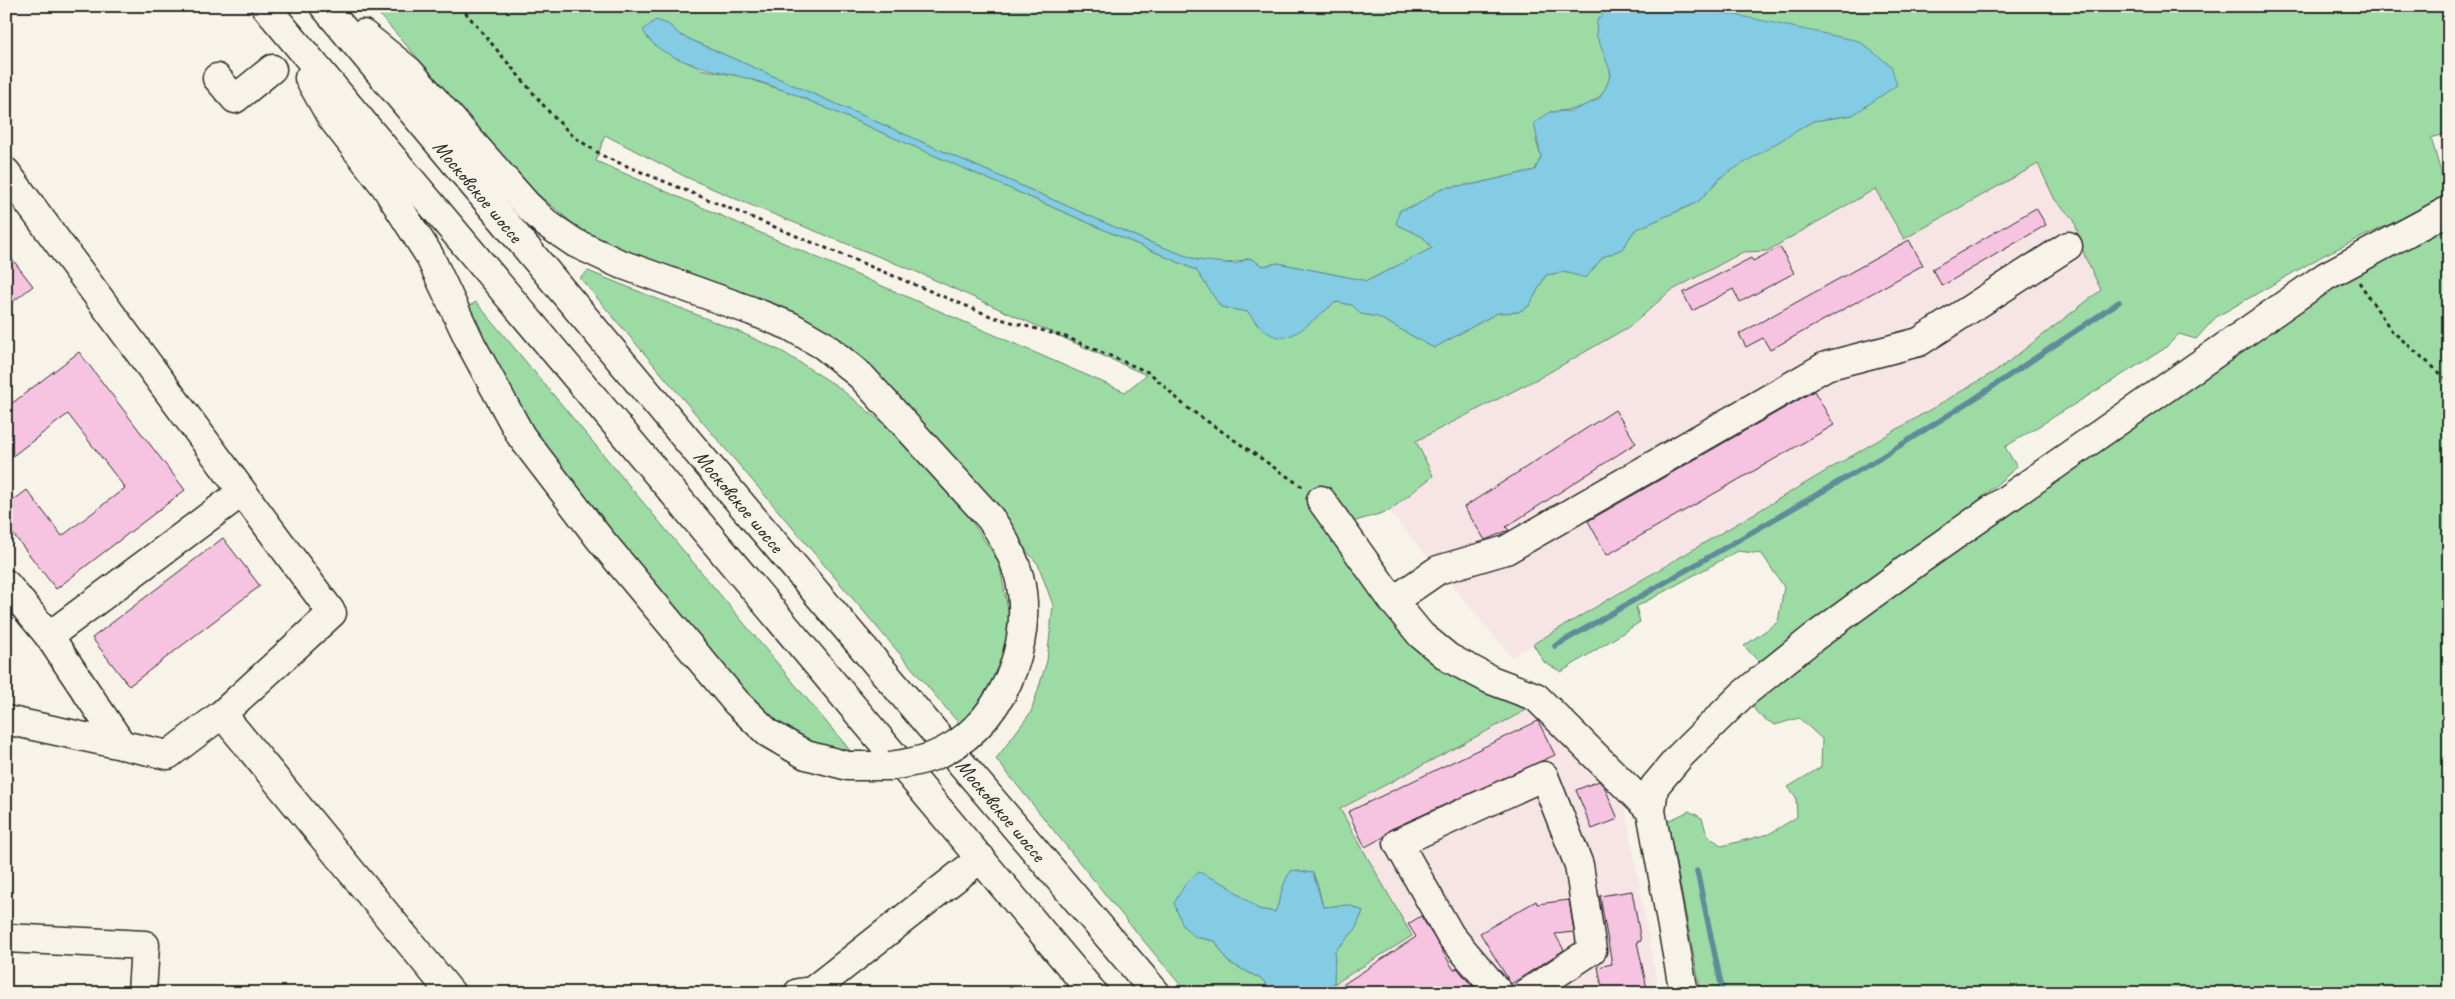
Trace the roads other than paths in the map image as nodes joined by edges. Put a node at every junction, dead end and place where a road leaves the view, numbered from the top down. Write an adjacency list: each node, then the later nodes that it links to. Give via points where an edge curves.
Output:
1 (324, 6): 25 (main road, Московское шоссе)
2 (330, 6): 3 (main road, bridge, via 409,71 547,224 575,243 618,263 752,310 823,345 861,376 990,518 1012,555 1019,576 1021,640 1016,662 997,700 968,733 932,756 890,766 848,766 826,762 786,746 736,702 593,531 521,436 472,346 430,255 385,186 331,117)
3 (270, 12): 18 (main road, Московское шоссе)
4 (272, 69): 5 (main road, via 235,99)
5 (217, 78)
6 (6, 172): 9 (main road)
7 (2449, 210): 17 (main road, via 2326,276 1813,638 1742,695 1680,756 1654,786)
8 (2068, 246): 12 (main road, via 1919,342 1826,366 1506,550 1438,570)
9 (242, 492): 13 (main road); 14 (main road, via 332,613)
10 (1321, 500): 12 (main road)
11 (6, 584): 13 (main road)
12 (1393, 602): 17 (main road, via 1421,635 1448,658 1490,680 1536,697)
13 (49, 636): 16 (main road)
14 (222, 714): 16 (main road, via 168,755); 22 (main road)
15 (6, 720): 16 (main road)
16 (122, 745)
17 (1651, 811): 27 (main road)
18 (981, 858): 23 (main road, via 812,991); 24 (main road, Московское шоссе)
19 (6, 938): 21 (main road, via 144,945)
20 (1533, 991): 26 (main road, via 1592,950 1579,865 1544,776 1398,843 1450,935)
21 (142, 993)
22 (452, 993)
23 (798, 993)
24 (1093, 993)
25 (1156, 993)
26 (1499, 993)
27 (1684, 993)

